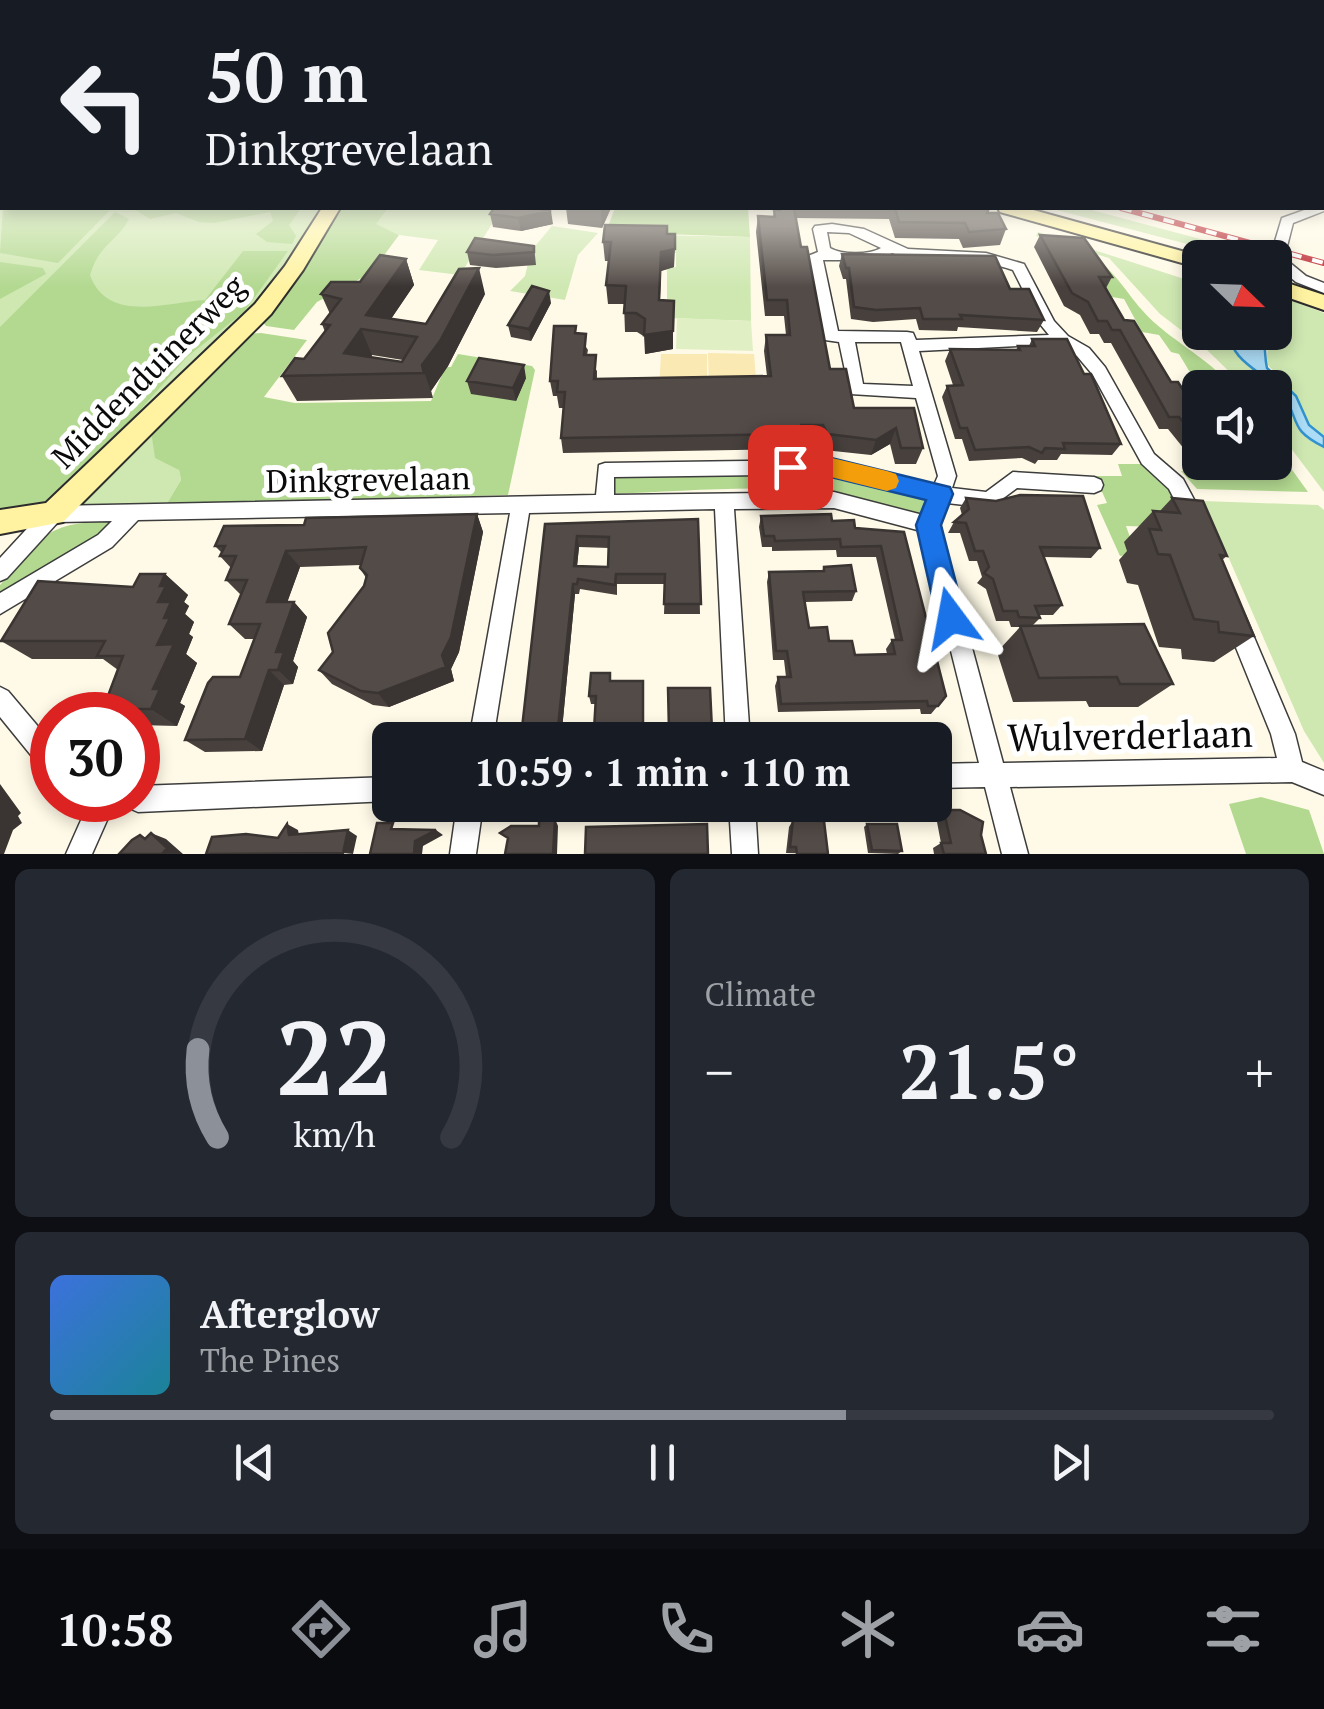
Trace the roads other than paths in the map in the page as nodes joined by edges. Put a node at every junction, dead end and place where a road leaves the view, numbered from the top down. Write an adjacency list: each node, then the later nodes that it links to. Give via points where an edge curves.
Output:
1 (330, 210): 19 (street, Middenduinerweg, via 263,310)
2 (1014, 210): 6 (street)
3 (1314, 210): 7 (street, via 1287,221 1277,259 1300,280)
4 (891, 248): 5 (street, via 878,256); 5 (street, via 859,229 820,230); 11 (street, via 979,254 1019,267)
5 (830, 253): 10 (street, via 815,256 832,336)
6 (1182, 257)
7 (1324, 288)
8 (1292, 292): 9 (street)
9 (1324, 303)
10 (846, 336): 12 (street, via 907,337); 13 (street, via 856,390)
11 (1062, 340): 12 (street); 23 (street, via 1099,371 1148,459 1183,494)
12 (909, 346): 13 (street)
13 (921, 392): 15 (street, via 947,476)
14 (1094, 485): 15 (street, via 1012,480 990,500)
15 (941, 494): 17 (street, via 827,467 605,470); 22 (street)
16 (724, 501): 17 (street, Dinkgrevelaan); 22 (street, Dinkgrevelaan, via 834,500); 29 (street)
17 (605, 503): 18 (street, Dinkgrevelaan)
18 (521, 506): 20 (street, Dinkgrevelaan); 28 (street)
19 (53, 514): 20 (street, Dinkgrevelaan); 21 (street); 24 (street, Middenduinerweg)
20 (132, 514): 25 (street, via 105,541)
21 (0, 522)
22 (929, 525): 32 (street)
23 (1201, 536)
24 (0, 572)
25 (0, 604)
26 (1231, 610): 31 (street)
27 (0, 699): 30 (street)
28 (484, 722)
29 (737, 722)
30 (30, 735)
31 (1292, 770): 32 (street, Wulverderlaan); 34 (street, Wulverderlaan)
32 (993, 774): 33 (street, Wulverderlaan); 43 (street)
33 (952, 775)
34 (1324, 782)
35 (372, 790): 36 (street)
36 (160, 798)
37 (93, 822): 40 (street)
38 (468, 822): 41 (street)
39 (743, 822): 42 (street)
40 (79, 854)
41 (463, 854)
42 (745, 854)
43 (1014, 854)

